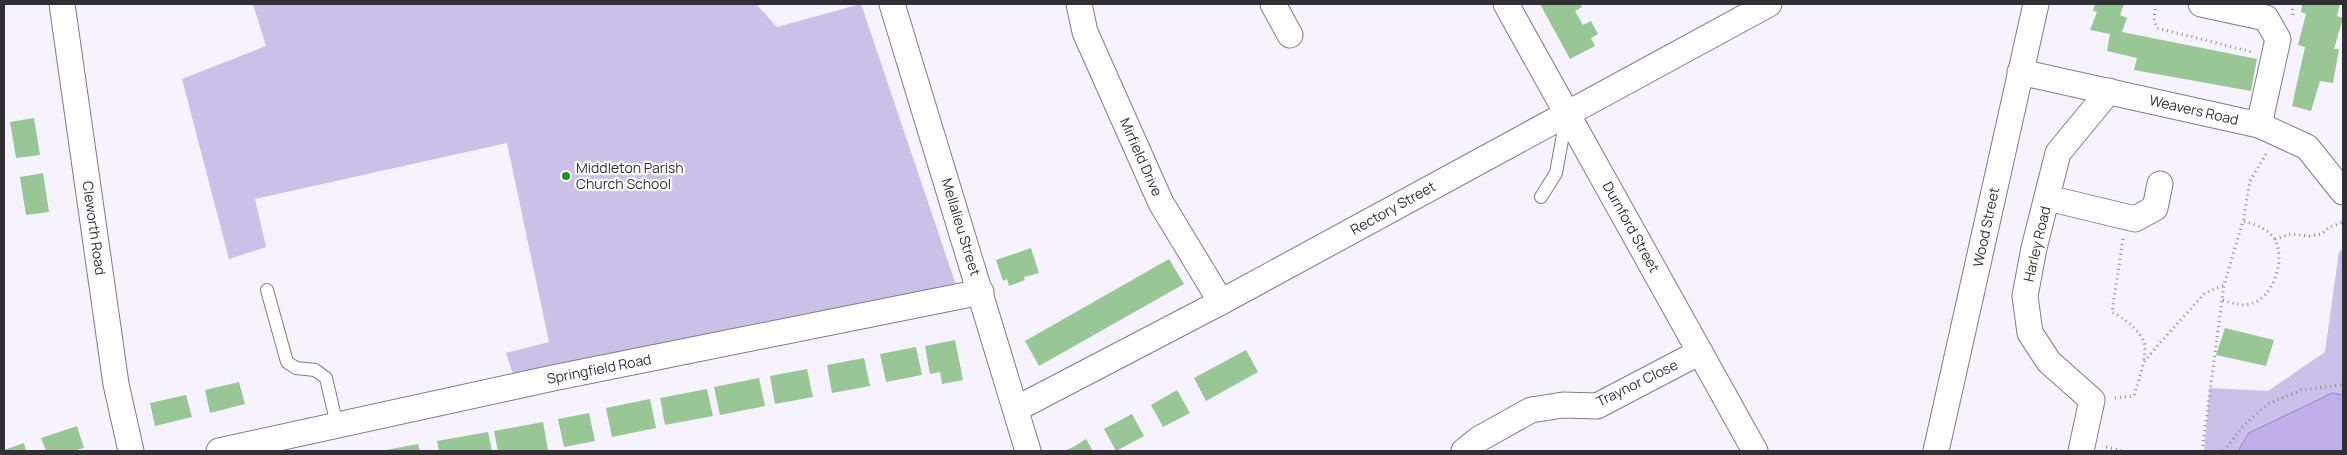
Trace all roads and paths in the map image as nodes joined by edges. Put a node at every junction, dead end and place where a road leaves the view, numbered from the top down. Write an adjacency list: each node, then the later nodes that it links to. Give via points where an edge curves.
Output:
1 (62, 4): 37 (street, Cleworth Road, via 116,384)
2 (892, 4): 28 (street, Mellalieu Street)
3 (1079, 4): 30 (street, Mirfield Drive, via 1085,32 1161,203)
4 (1273, 4): 12 (street)
5 (1506, 4): 16 (street, Durnford Street)
6 (1770, 4): 16 (street, Rectory Street)
7 (2036, 4): 14 (street, Wood Street)
8 (2156, 4): 13 (path, via 2154,18 2157,28 2262,54)
9 (2201, 4): 13 (street, via 2266,18 2278,39)
10 (2292, 4): 11 (path)
11 (2293, 21)
12 (1290, 35)
13 (2273, 62): 17 (street)
14 (2020, 72): 15 (street, Weavers Road); 42 (street, Wood Street)
15 (2109, 91): 17 (street, Weavers Road); 21 (street, Harley Road, via 2058,152)
16 (1567, 113): 20 (lane, via 1556,173); 30 (street, Rectory Street); 31 (street, Durnford Street)
17 (2269, 129): 19 (street, Weavers Road, via 2307,147); 23 (path, via 2250,182)
18 (2160, 184): 22 (street, via 2155,208 2135,219)
19 (2343, 192)
20 (1541, 197)
21 (2048, 198): 22 (street); 34 (street, Harley Road, via 2025,296 2030,333 2049,362)
22 (2127, 217): 32 (path, via 2112,312 2140,335 2145,343)
23 (2243, 221): 25 (path, via 2263,228); 26 (path)
24 (2343, 222): 25 (path, via 2322,234 2291,234)
25 (2275, 239): 29 (path, via 2278,275 2270,288 2252,304)
26 (2224, 285): 29 (path); 32 (path, via 2206,293)
27 (267, 290): 36 (lane, via 287,362 296,368 315,370 326,378)
28 (981, 292): 35 (street, Mellalieu Street); 36 (street, Springfield Road)
29 (2223, 300): 44 (path)
30 (1221, 302): 35 (street, Rectory Street)
31 (1700, 352): 40 (street, Traynor Close, via 1597,406 1556,405 1531,410); 41 (street, Durnford Street)
32 (2144, 362): 34 (path, via 2134,396)
33 (2343, 385): 45 (path, via 2301,390 2268,404 2243,426)
34 (2092, 400): 43 (street)
35 (1016, 409): 39 (street, Mellalieu Street)
36 (337, 424): 38 (street, Springfield Road)
37 (131, 451)
38 (219, 451)
39 (1028, 451)
40 (1464, 451)
41 (1755, 451)
42 (1936, 451)
43 (2082, 451)
44 (2202, 451)
45 (2224, 451)

